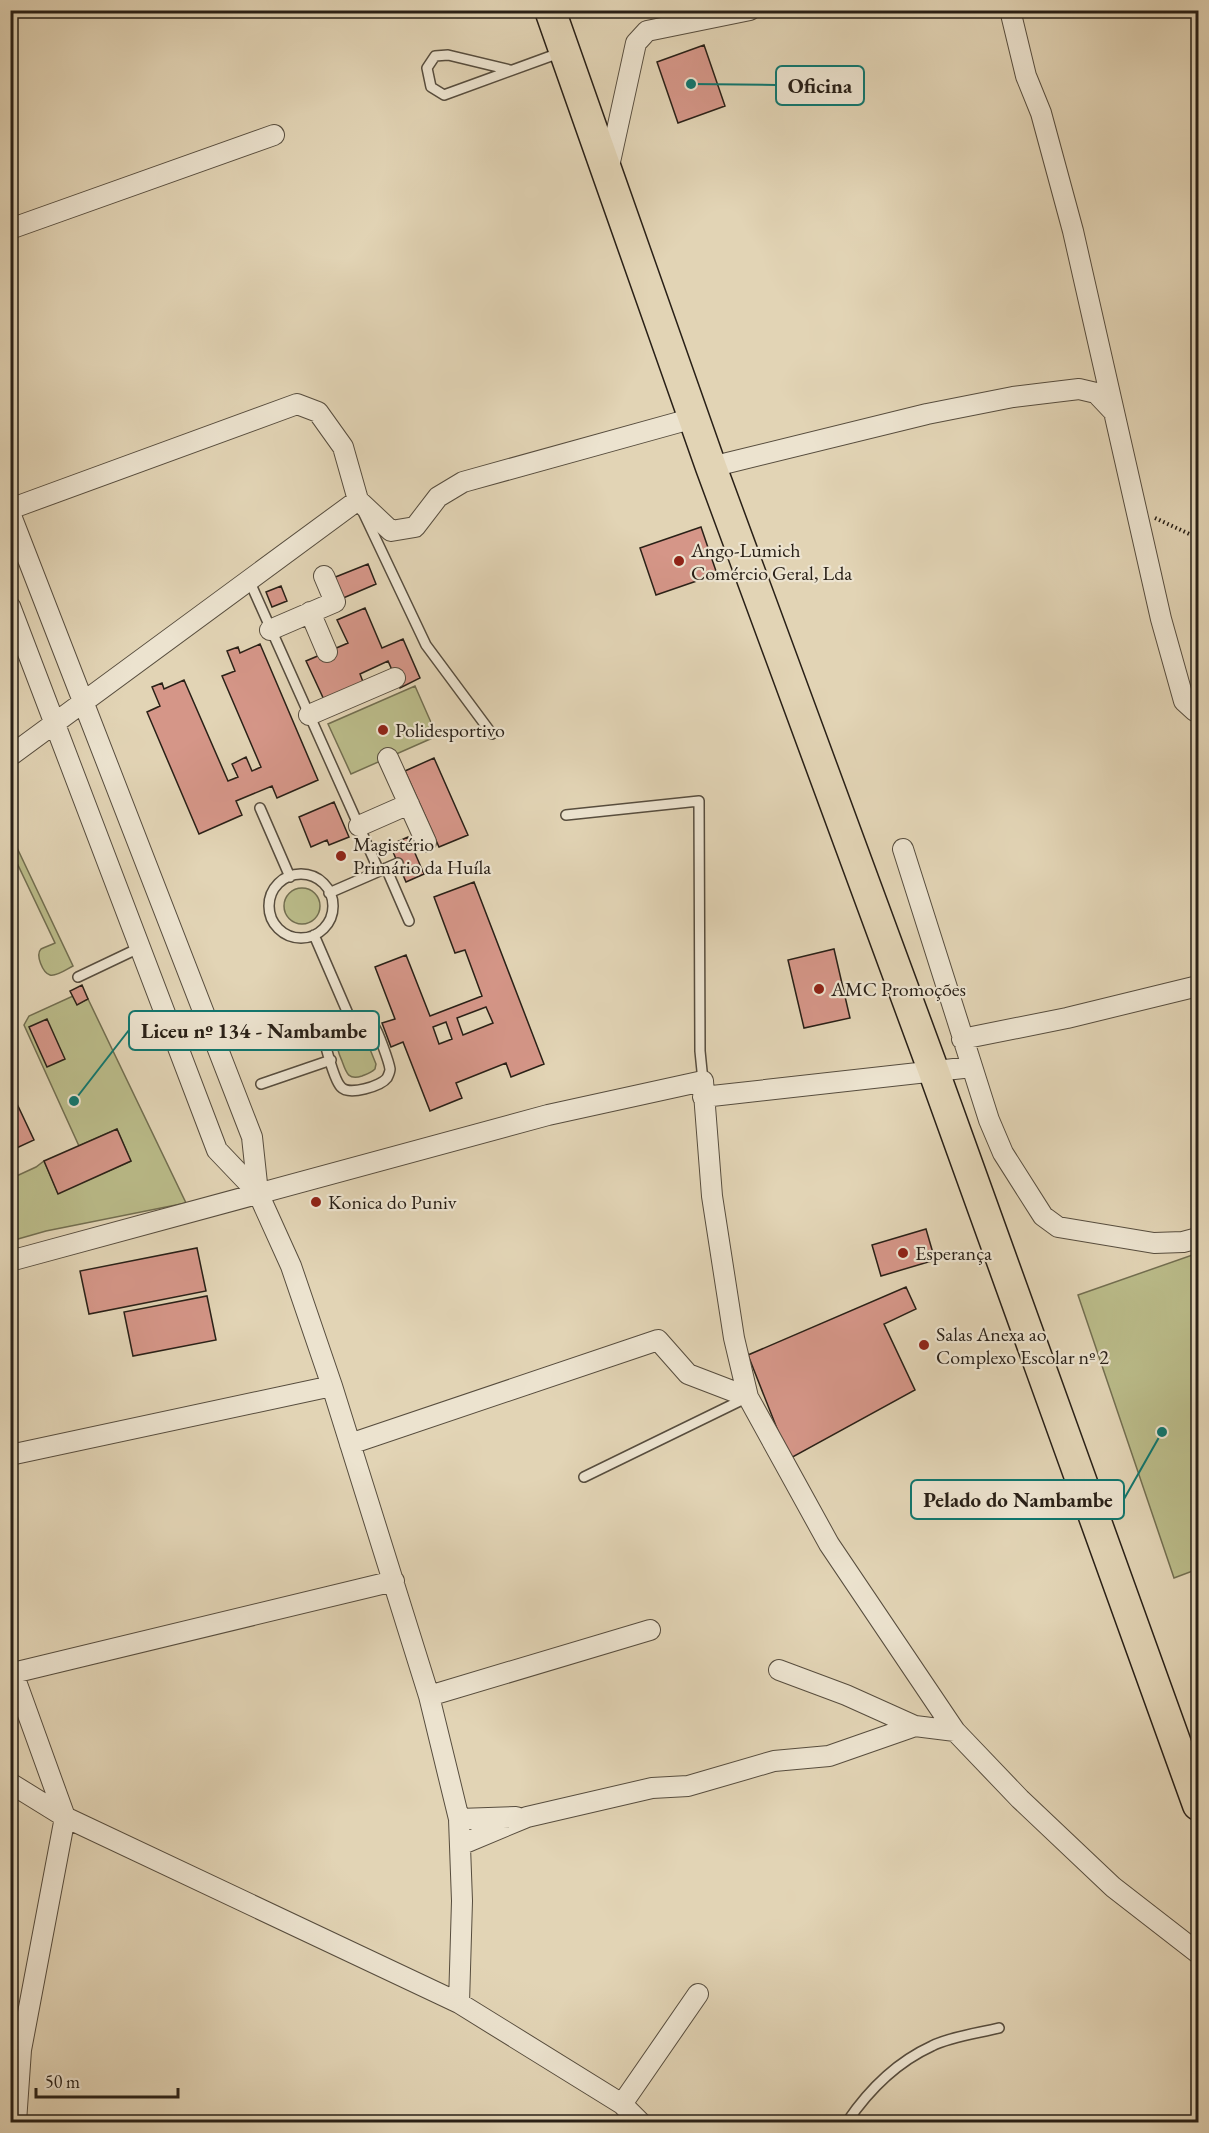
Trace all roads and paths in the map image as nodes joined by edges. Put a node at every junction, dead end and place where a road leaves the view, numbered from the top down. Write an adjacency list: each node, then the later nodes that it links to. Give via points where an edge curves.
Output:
1 (550, 10): 4 (main road)
2 (750, 10): 7 (street, via 647,31 636,43)
3 (1010, 10): 9 (street, via 1073,231)
4 (564, 51): 5 (lane); 7 (main road)
5 (510, 70): 5 (lane, via 448,55 435,56 427,68 431,87 444,95)
6 (274, 135): 8 (street)
7 (607, 174): 10 (main road)
8 (10, 229)
9 (1114, 412): 11 (street, via 1096,393 1079,389 1012,397); 13 (street)
10 (694, 418): 11 (main road); 12 (street, via 464,482 438,497 415,527 391,531)
11 (711, 467): 49 (main road)
12 (358, 500): 14 (street, via 343,447 318,412 297,404); 17 (street); 27 (lane, via 426,645)
13 (1136, 510): 15 (path); 24 (street, via 1184,701)
14 (10, 511): 23 (street)
15 (1198, 537)
16 (324, 576): 19 (street, via 335,602)
17 (249, 580): 20 (lane); 23 (street)
18 (10, 606): 26 (street)
19 (310, 612): 20 (street); 21 (street)
20 (270, 630): 25 (lane)
21 (327, 652)
22 (395, 678): 25 (street)
23 (83, 702): 26 (street); 52 (street, via 252,1137)
24 (1198, 710)
25 (309, 715): 33 (lane)
26 (54, 724): 28 (street); 42 (street)
27 (492, 734)
28 (10, 756)
29 (388, 758): 30 (street)
30 (409, 804): 33 (street); 34 (street)
31 (260, 808): 38 (lane)
32 (566, 815): 51 (lane, via 699,801)
33 (359, 826): 37 (lane)
34 (426, 842)
35 (903, 849): 46 (street)
36 (398, 863): 37 (lane)
37 (382, 870): 39 (lane); 40 (lane)
38 (290, 877): 39 (lane, via 306,875 317,879); 41 (lane, via 271,894 270,916 282,933 291,937)
39 (329, 893): 41 (lane, via 331,915 327,925)
40 (409, 921)
41 (314, 935): 45 (lane)
42 (139, 948): 43 (lane); 52 (street, via 217,1150)
43 (78, 977)
44 (1198, 986): 46 (street)
45 (349, 1016): 47 (lane, via 346,1024 326,1037); 47 (lane, via 375,1027 390,1069 388,1077 348,1092 340,1087)
46 (962, 1039): 48 (street)
47 (331, 1060): 50 (lane)
48 (972, 1067): 49 (street); 53 (street, via 1003,1153 1043,1216 1058,1227 1154,1243)
49 (934, 1072): 51 (street); 68 (main road)
50 (261, 1084)
51 (703, 1089): 52 (street, via 548,1115); 56 (street, via 712,1196 734,1338)
52 (258, 1193): 54 (street); 55 (street, via 291,1266)
53 (1198, 1238)
54 (10, 1261)
55 (332, 1386): 57 (street); 58 (street)
56 (748, 1397): 57 (street, via 688,1374 658,1340); 59 (lane); 66 (street, via 829,1544)
57 (350, 1444): 60 (street)
58 (10, 1455)
59 (584, 1477)
60 (394, 1581): 63 (street); 64 (street)
61 (650, 1630): 64 (street)
62 (779, 1670): 65 (street)
63 (12, 1672): 69 (street)
64 (429, 1696): 71 (street)
65 (915, 1726): 66 (street); 70 (street, via 829,1756 774,1761 688,1786 652,1788)
66 (955, 1731): 73 (street, via 1113,1887)
67 (10, 1783): 69 (street)
68 (1198, 1805)
69 (65, 1817): 75 (street); 77 (street)
70 (527, 1817): 71 (street); 72 (street)
71 (459, 1819): 72 (street)
72 (460, 1845): 75 (street)
73 (1198, 1953)
74 (698, 1994): 78 (street)
75 (459, 2003): 78 (street)
76 (999, 2028): 81 (lane, via 933,2045 890,2072)
77 (16, 2051): 79 (street)
78 (622, 2104): 80 (street)
79 (14, 2106)
80 (640, 2122)
81 (847, 2122)

